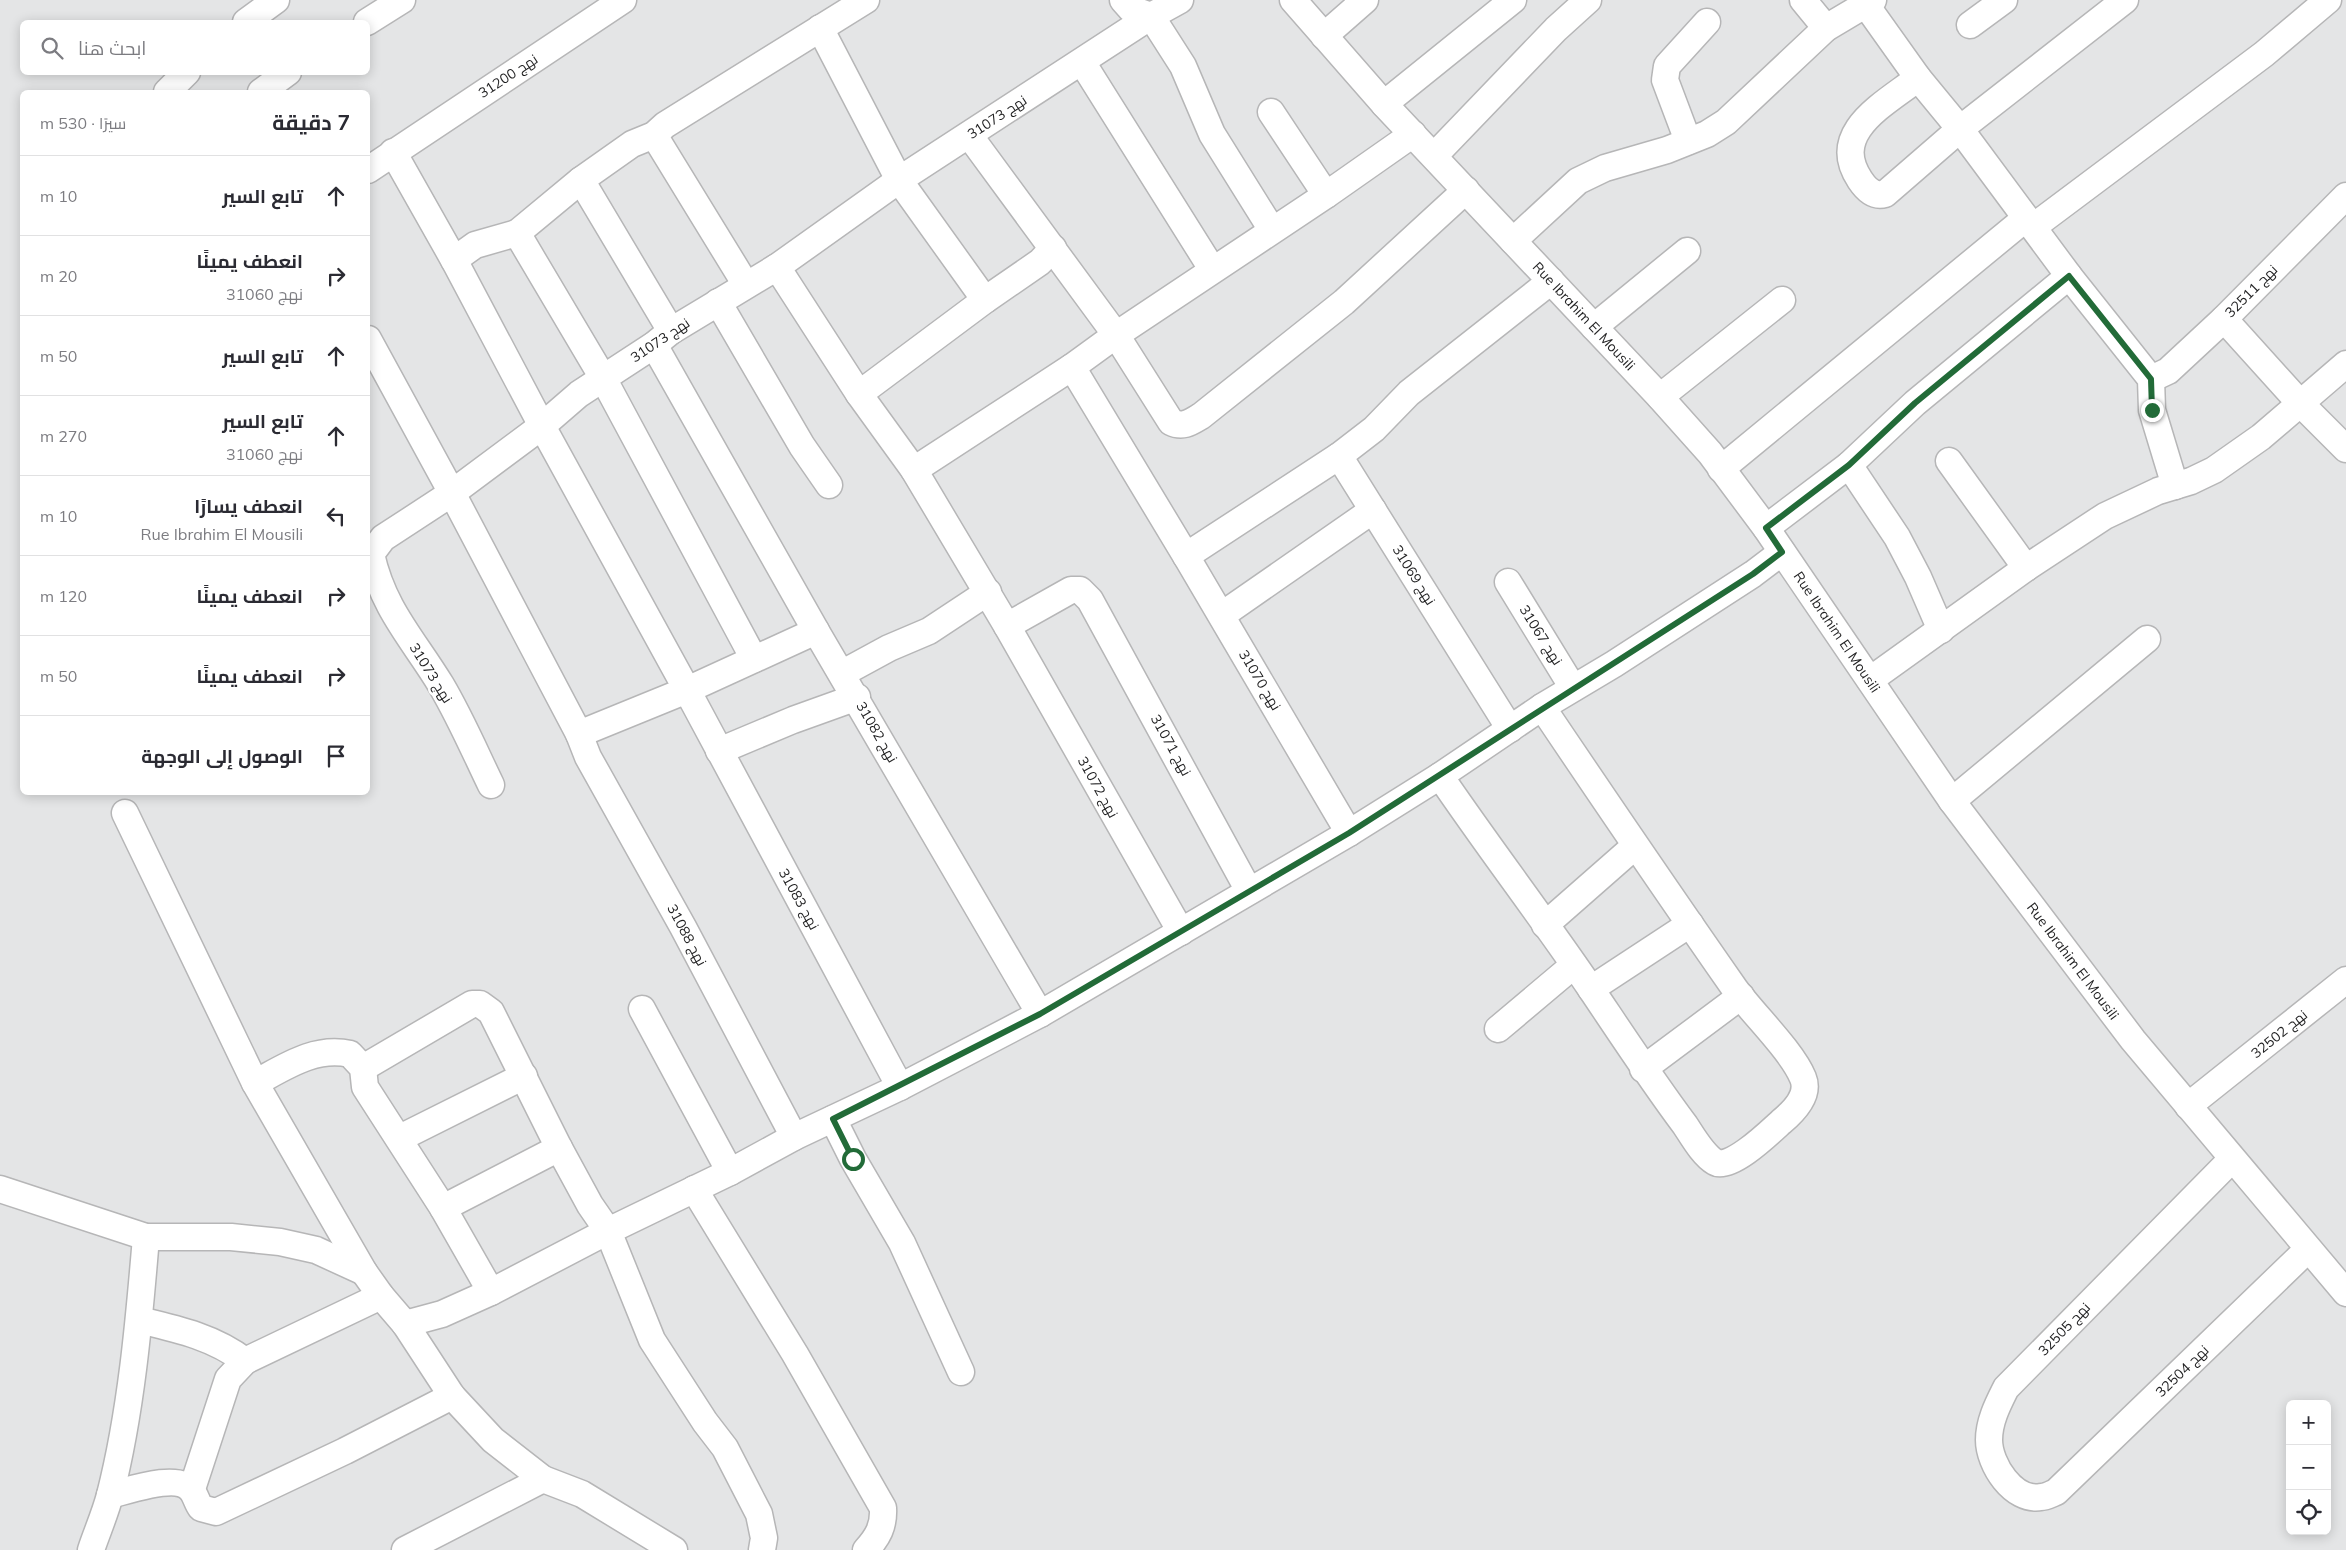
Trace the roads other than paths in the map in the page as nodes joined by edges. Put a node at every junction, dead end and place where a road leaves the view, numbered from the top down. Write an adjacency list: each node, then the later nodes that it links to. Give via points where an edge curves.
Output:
1 (865, 0): 21 (street)
2 (1123, 0): 16 (street, via 1131,9)
3 (1180, 0): 16 (street, نهج 31073)
4 (1293, 0): 23 (street, Rue Ibrahim El Mousili)
5 (1365, 0): 23 (street)
6 (1513, 0): 30 (street)
7 (1588, 0): 38 (street, via 1550,34)
8 (1803, 0): 22 (street)
9 (2004, 0): 20 (street)
10 (2124, 0): 32 (street)
11 (2328, 0): 45 (street, via 2264,54)
12 (621, 1): 37 (street, نهج 31200)
13 (398, 3): 18 (street)
14 (1870, 3): 22 (street); 27 (street)
15 (272, 7): 17 (street)
16 (1151, 16): 24 (street, نهج 31073); 46 (street, via 1183,66 1212,134)
17 (249, 20)
18 (370, 20)
19 (1708, 22): 36 (street, via 1667,66 1665,80)
20 (1970, 25)
21 (820, 28): 34 (street); 41 (street)
22 (1826, 28): 36 (street, via 1726,122)
23 (1324, 36): 30 (street, Rue Ibrahim El Mousili)
24 (1082, 62): 35 (street, نهج 31073); 53 (street)
25 (183, 75): 28 (street)
26 (284, 75): 29 (street)
27 (1918, 78): 32 (street); 32 (street, via 1859,126 1851,140 1849,154 1854,171 1865,187 1876,194 1885,194)
28 (169, 90)
29 (264, 90)
30 (1384, 104): 33 (street, Rue Ibrahim El Mousili)
31 (1271, 112): 43 (street)
32 (1960, 129): 45 (street)
33 (1413, 134): 38 (street, Rue Ibrahim El Mousili); 43 (street)
34 (654, 135): 40 (street, via 632,144); 56 (street)
35 (969, 135): 41 (street, نهج 31073); 49 (street)
36 (1688, 141): 48 (street, via 1605,168 1578,181)
37 (393, 152): 39 (street, نهج 31200); 51 (street)
38 (1434, 156): 42 (street, Rue Ibrahim El Mousili)
39 (370, 169)
40 (581, 180): 47 (street); 63 (street, نهج 31082)
41 (899, 180): 52 (street, نهج 31073); 57 (street)
42 (1466, 190): 48 (street, Rue Ibrahim El Mousili); 62 (street, via 1344,302 1186,425 1178,425 1166,417)
43 (1326, 196): 46 (street)
44 (2346, 196): 60 (street, نهج 32511)
45 (2030, 222): 54 (street); 77 (street)
46 (1272, 230): 53 (street)
47 (517, 233): 51 (street, via 475,246); 67 (street)
48 (1513, 242): 55 (street, Rue Ibrahim El Mousili)
49 (1053, 248): 57 (street, via 1040,262); 62 (street)
50 (1687, 251): 61 (street)
51 (454, 260): 72 (street, نهج 31083)
52 (777, 267): 56 (street, نهج 31073); 69 (street, نهج 31072)
53 (1212, 269): 62 (street)
54 (2069, 276): 68 (street); 76 (street, via 1915,403)
55 (1551, 280): 61 (street, Rue Ibrahim El Mousili); 74 (street, via 1409,393 1374,429)
56 (746, 284): 59 (street, نهج 31073)
57 (985, 300): 69 (street)
58 (1782, 300): 70 (street)
59 (718, 302): 63 (street, نهج 31073); 79 (street, via 802,446)
60 (2224, 319): 68 (street, نهج 32511, via 2168,371); 71 (street)
61 (1594, 327): 70 (street, Rue Ibrahim El Mousili)
62 (1116, 335): 66 (street)
63 (662, 338): 67 (street, نهج 31073); 93 (street, نهج 31082)
64 (370, 343): 81 (street, نهج 31088)
65 (2346, 364): 71 (street)
66 (1072, 367): 78 (street); 87 (street, نهج 31070)
67 (603, 378): 72 (street, نهج 31073, via 578,394); 96 (street)
68 (2151, 379): 80 (street, via 2152,410)
69 (860, 394): 78 (street, نهج 31072)
70 (1660, 396): 77 (street, Rue Ibrahim El Mousili)
71 (2300, 402): 73 (street); 80 (street, via 2261,437 2214,470)
72 (542, 426): 81 (street, نهج 31073); 101 (street, نهج 31083)
73 (2346, 449)
74 (1339, 456): 82 (street, نهج 31069); 87 (street)
75 (1949, 461): 88 (street)
76 (1849, 465): 83 (street); 92 (street, via 1898,537)
77 (1721, 469): 83 (street, Rue Ibrahim El Mousili)
78 (914, 470): 90 (street, نهج 31072)
79 (829, 485)
80 (2175, 486): 88 (street, via 2105,516)
81 (452, 493): 84 (street, نهج 31073, via 383,538); 104 (street, نهج 31088)
82 (1373, 510): 91 (street); 103 (street, نهج 31069)
83 (1766, 528): 85 (street, Rue Ibrahim El Mousili)
84 (370, 552)
85 (1782, 552): 98 (street, Rue Ibrahim El Mousili); 99 (street)
86 (370, 556): 107 (street, نهج 31073, via 377,580 396,618 441,686)
87 (1186, 556): 91 (street, نهج 31070)
88 (2026, 568): 92 (street)
89 (1508, 582): 99 (street, نهج 31067)
90 (988, 592): 94 (street, نهج 31072); 97 (street, via 929,631)
91 (1222, 615): 110 (street, نهج 31070)
92 (1941, 630): 98 (street)
93 (816, 631): 96 (street); 97 (street, نهج 31082)
94 (1012, 634): 112 (street, نهج 31071, via 1072,590 1080,590 1090,600); 115 (street, نهج 31072)
95 (2147, 639): 108 (street)
96 (754, 659): 101 (street)
97 (843, 673): 100 (street, نهج 31082)
98 (1870, 680): 108 (street, Rue Ibrahim El Mousili)
99 (1574, 688): 102 (street)
100 (857, 697): 105 (street); 121 (street, نهج 31082)
101 (693, 701): 104 (street); 105 (street, نهج 31083)
102 (1542, 708): 103 (street); 111 (street)
103 (1510, 729): 106 (street)
104 (578, 734): 130 (street, نهج 31088, via 588,758 683,927)
105 (719, 751): 127 (street, نهج 31083)
106 (1440, 776): 110 (street); 114 (street)
107 (492, 785)
108 (1952, 801): 128 (street, Rue Ibrahim El Mousili, via 2133,1040)
109 (125, 813): 126 (street)
110 (1349, 833): 112 (street)
111 (1635, 846): 113 (street); 114 (street)
112 (1249, 891): 115 (street)
113 (1690, 924): 118 (street); 119 (street)
114 (1545, 925): 116 (street)
115 (1181, 932): 121 (street)
116 (1574, 966): 118 (street); 122 (street)
117 (2346, 980): 128 (street, نهج 32502)
118 (1591, 989): 124 (street)
119 (1741, 996): 124 (street); 124 (street, via 1793,1061 1805,1088 1802,1099 1784,1120 1736,1159 1720,1164 1715,1162)
120 (642, 1009): 134 (street)
121 (1040, 1014): 127 (street)
122 (1498, 1029)
123 (363, 1068): 125 (street, via 456,1012 472,1004 480,1004 492,1012); 126 (street, via 350,1054 322,1052 294,1062); 131 (street, via 365,1087)
124 (1643, 1069)
125 (524, 1076): 131 (street); 132 (street)
126 (255, 1083): 141 (street)
127 (900, 1087): 129 (street)
128 (2188, 1106): 133 (street, Rue Ibrahim El Mousili)
129 (833, 1119): 130 (street); 148 (street, via 902,1243)
130 (794, 1137): 134 (street)
131 (400, 1138): 137 (street)
132 (559, 1148): 137 (street); 138 (street)
133 (2232, 1159): 140 (street, Rue Ibrahim El Mousili); 152 (street, نهج 32505, via 2006,1388 1995,1408 1989,1440 1994,1462 2005,1482 2021,1493 2040,1498)
134 (730, 1172): 136 (street)
135 (0, 1189): 139 (street)
136 (694, 1189): 138 (street); 158 (street, via 795,1354 883,1508 884,1524)
137 (443, 1208): 142 (street)
138 (608, 1231): 142 (street); 157 (street, via 652,1340 725,1448 759,1514 764,1538)
139 (146, 1237): 141 (street, via 231,1237 280,1242 316,1250); 145 (street)
140 (2307, 1250): 143 (street, Rue Ibrahim El Mousili); 152 (street, نهج 32504)
141 (364, 1272): 144 (street)
142 (492, 1292): 146 (street, via 442,1314)
143 (2346, 1293)
144 (381, 1296): 146 (street); 147 (street)
145 (139, 1320): 147 (street, via 180,1329 212,1341); 153 (street)
146 (405, 1324): 149 (street)
147 (246, 1361): 151 (street, via 228,1379)
148 (961, 1372)
149 (452, 1396): 150 (street, via 493,1440); 151 (street, via 216,1512 201,1508)
150 (543, 1479): 154 (street, via 582,1494); 156 (street)
151 (192, 1490): 153 (street, via 181,1484 165,1482)
152 (2056, 1492)
153 (110, 1495): 155 (street)
154 (662, 1547)
155 (91, 1550)
156 (405, 1550)
157 (762, 1550)
158 (866, 1550)

